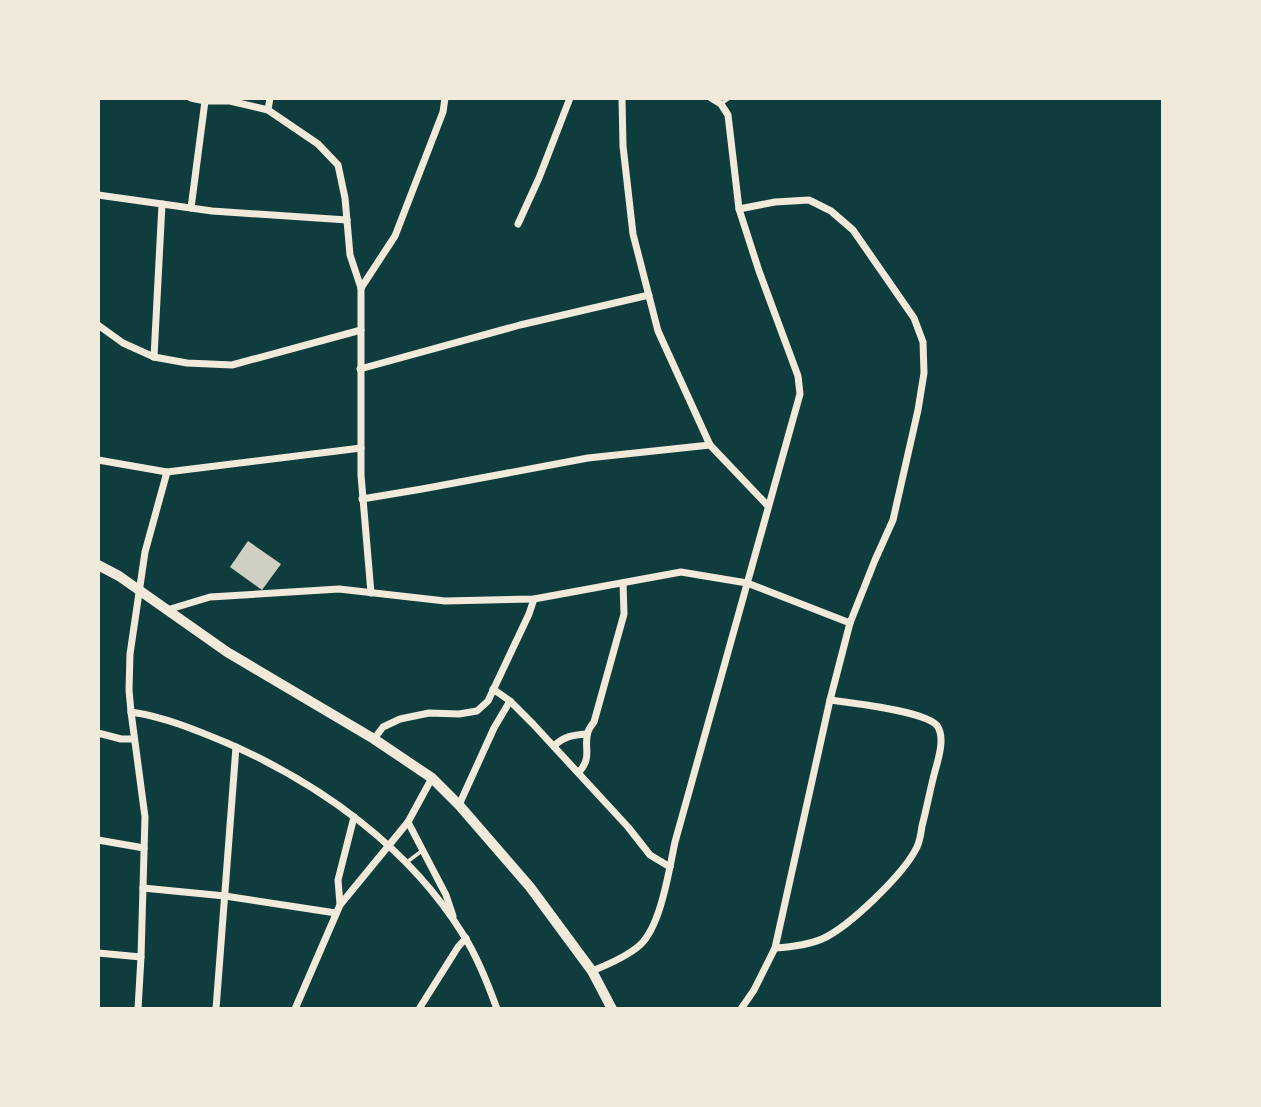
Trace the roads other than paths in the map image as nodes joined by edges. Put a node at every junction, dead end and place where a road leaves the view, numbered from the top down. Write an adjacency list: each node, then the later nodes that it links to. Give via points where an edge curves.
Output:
1 (191, 98): 9 (street)
2 (270, 98): 11 (street)
3 (445, 98): 18 (street, via 394,236)
4 (570, 98): 17 (street)
5 (622, 98): 19 (street, via 633,234)
6 (711, 98): 10 (street)
7 (729, 98): 10 (lane)
8 (229, 100): 9 (street); 11 (street)
9 (205, 101): 14 (street)
10 (721, 104): 15 (street, via 727,115)
11 (268, 110): 16 (street, via 318,144 338,165)
12 (98, 195): 13 (street)
13 (162, 204): 14 (street); 22 (street)
14 (191, 208): 16 (street)
15 (739, 209): 29 (street, via 798,376 800,394); 37 (street, via 809,200 831,211 853,230 914,318 923,342 918,410 893,520)
16 (347, 220): 18 (street, via 350,254)
17 (517, 224)
18 (361, 288): 21 (street)
19 (649, 295): 23 (street); 24 (street, via 658,331)
20 (98, 325): 22 (street)
21 (361, 330): 22 (street, via 232,365); 23 (street)
22 (153, 358)
23 (360, 369): 25 (street)
24 (710, 445): 28 (street, via 588,458); 29 (street)
25 (361, 448): 27 (street); 28 (street)
26 (98, 460): 27 (street)
27 (167, 472): 33 (street, via 145,552)
28 (362, 499): 34 (street)
29 (768, 506): 32 (street)
30 (98, 565): 33 (street)
31 (623, 583): 32 (street, via 681,572); 35 (street); 43 (street, via 624,614)
32 (747, 583): 37 (street); 58 (street)
33 (140, 591): 36 (street); 41 (street, via 129,671)
34 (371, 593): 35 (street, via 445,601); 36 (street, via 339,589 210,597)
35 (534, 599): 38 (street)
36 (167, 610): 45 (street, via 227,652)
37 (850, 624): 39 (street)
38 (493, 689): 40 (street); 45 (street, via 477,711 400,719 383,727)
39 (830, 700): 65 (street); 65 (street, via 903,712 937,725 940,747 921,834 906,865 844,927 821,940)
40 (510, 701): 46 (street); 50 (street)
41 (131, 712): 44 (street); 47 (street, via 179,723)
42 (98, 733): 44 (street)
43 (587, 734): 46 (street, via 571,735); 48 (street, via 588,749)
44 (134, 739): 55 (street)
45 (374, 739): 49 (street)
46 (554, 746): 48 (street)
47 (236, 747): 51 (street, via 304,782); 60 (street)
48 (579, 772): 58 (street, via 650,855)
49 (432, 778): 50 (street); 52 (street)
50 (459, 806): 68 (street, via 530,887)
51 (354, 817): 54 (street); 61 (street, via 338,880)
52 (408, 822): 54 (street); 56 (street)
53 (98, 840): 55 (street)
54 (388, 846): 57 (street); 61 (street)
55 (145, 848): 59 (street)
56 (422, 850): 57 (lane); 63 (street, via 449,901)
57 (405, 863): 63 (street)
58 (670, 867): 68 (street, via 657,918 641,945)
59 (144, 888): 60 (street); 67 (street)
60 (225, 896): 62 (street); 70 (street)
61 (340, 905): 62 (street)
62 (336, 913): 71 (street)
63 (453, 919): 64 (street)
64 (466, 938): 72 (street); 73 (street)
65 (775, 948): 75 (street)
66 (98, 953): 67 (street)
67 (141, 957): 69 (street)
68 (592, 971): 74 (street)
69 (138, 1009)
70 (216, 1009)
71 (295, 1009)
72 (419, 1009)
73 (497, 1009)
74 (612, 1009)
75 (741, 1009)

